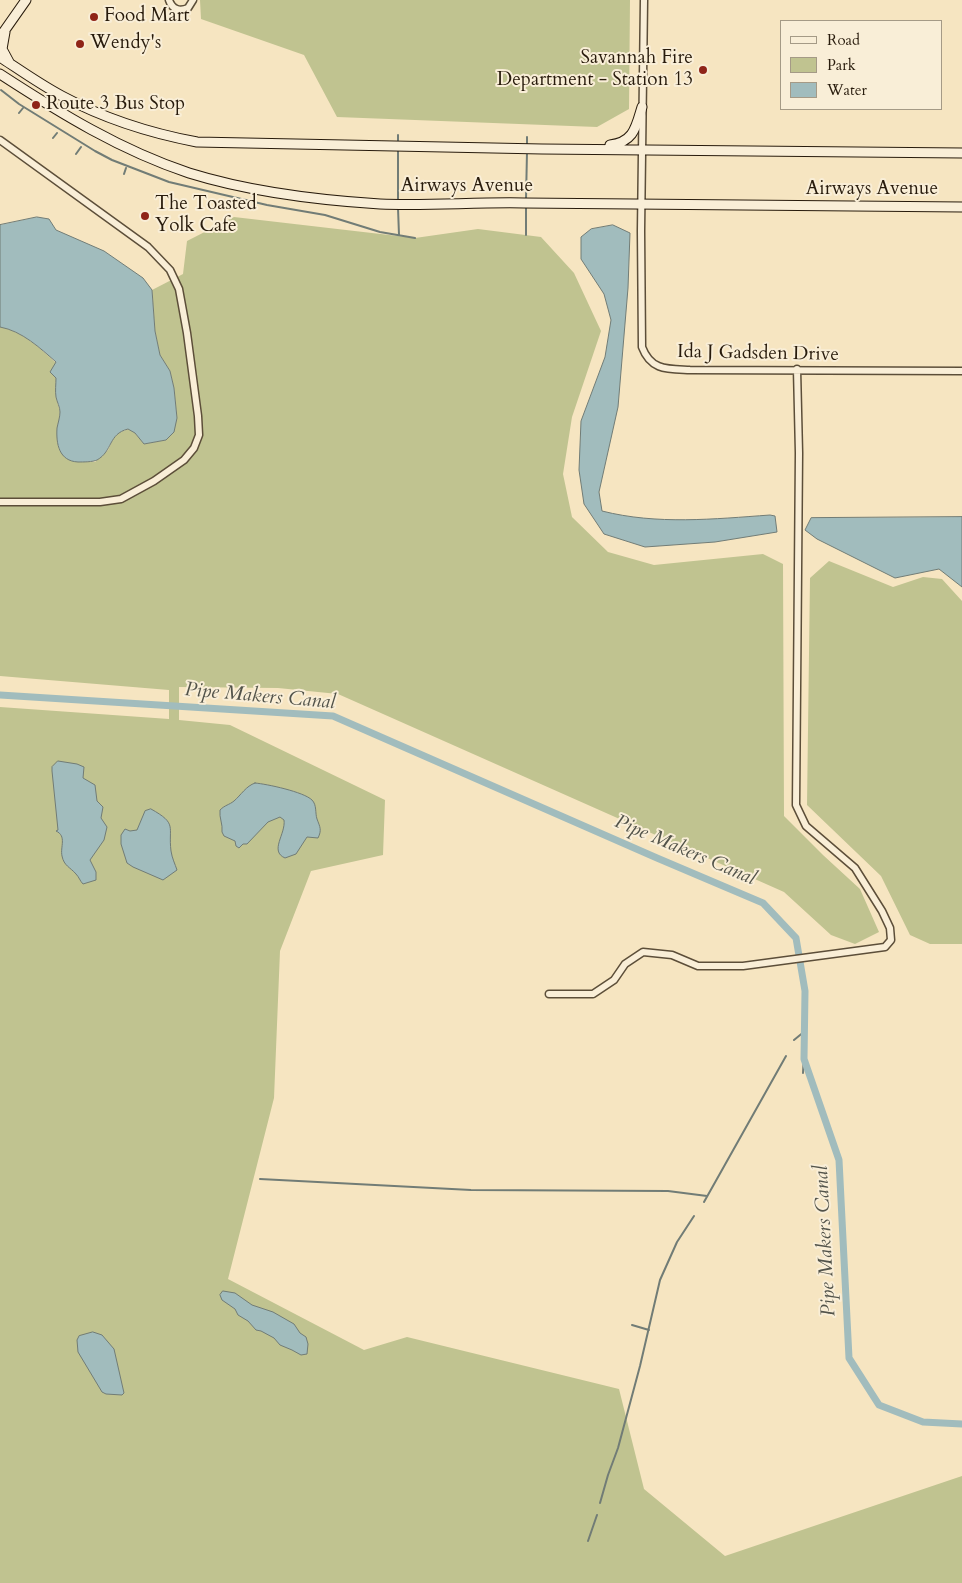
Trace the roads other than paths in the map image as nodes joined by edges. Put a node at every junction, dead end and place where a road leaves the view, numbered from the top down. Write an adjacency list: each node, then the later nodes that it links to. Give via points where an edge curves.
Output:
1 (26, 0): 5 (main road)
2 (169, 0): 3 (street, via 180,10 188,8)
3 (193, 0)
4 (644, 0): 11 (street, Ida J Gadsden Drive)
5 (2, 32): 7 (main road, via 2,49)
6 (0, 57): 7 (main road, Airways Avenue)
7 (10, 63): 14 (main road, Airways Avenue, via 60,95 123,124 197,142)
8 (0, 74): 10 (main road, Airways Avenue)
9 (0, 80): 10 (main road)
10 (14, 83): 18 (main road, Airways Avenue, via 99,135 190,173 237,186 286,195 398,204)
11 (642, 107): 14 (main road, via 634,133 620,144); 15 (street, Ida J Gadsden Drive)
12 (0, 140): 22 (street, via 148,248 170,270 179,289 186,324 199,435 184,460 121,499)
13 (962, 145): 16 (main road)
14 (566, 149): 15 (main road, Airways Avenue)
15 (642, 150): 16 (main road, Airways Avenue); 18 (street, Ida J Gadsden Drive)
16 (941, 152): 17 (main road, Airways Avenue)
17 (962, 153)
18 (642, 205): 19 (main road, Airways Avenue); 20 (street, Ida J Gadsden Drive, via 642,347 646,357 665,368)
19 (960, 207)
20 (797, 369): 21 (street, Ida J Gadsden Drive); 23 (street, via 796,805 806,826 855,868 882,910 891,940 886,947 743,966 698,966 672,955 643,952 625,964 614,980 593,994)
21 (962, 371)
22 (0, 502)
23 (550, 994)

